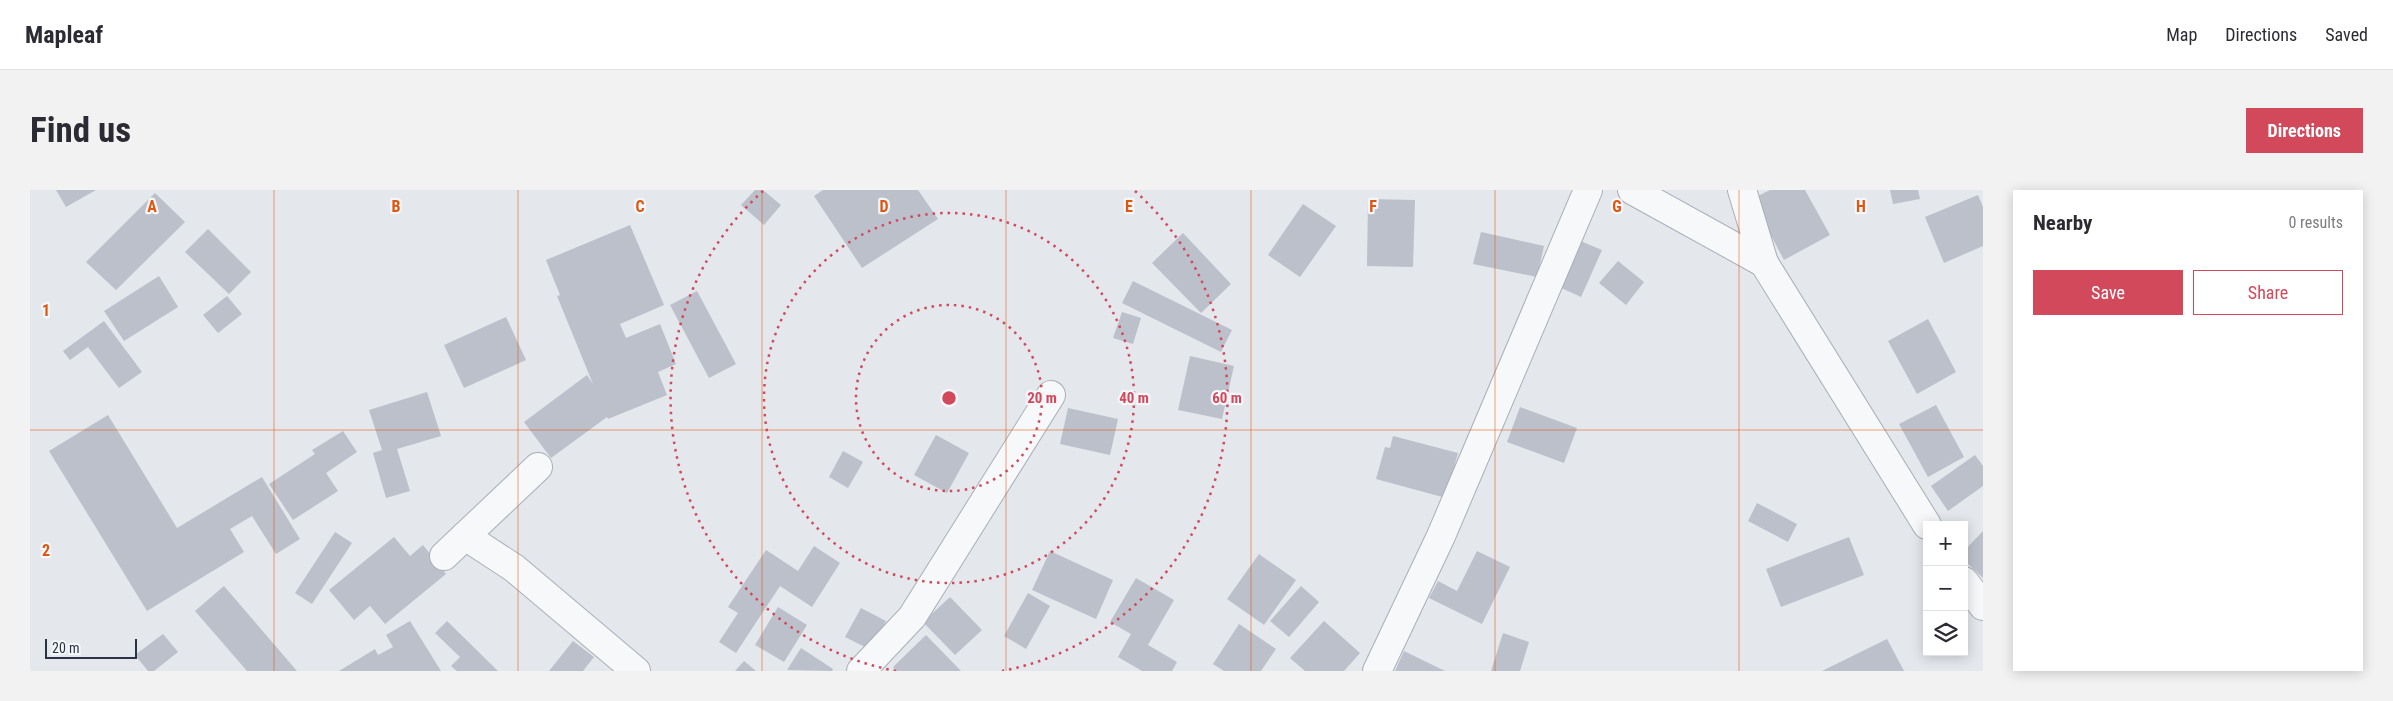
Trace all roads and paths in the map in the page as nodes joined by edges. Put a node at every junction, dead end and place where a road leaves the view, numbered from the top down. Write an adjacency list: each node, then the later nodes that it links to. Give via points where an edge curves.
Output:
1 (1588, 190): 14 (street, via 1441,536)
2 (1632, 190): 4 (street)
3 (1742, 190): 4 (street)
4 (1764, 263): 7 (street)
5 (1051, 395): 13 (street, via 912,617)
6 (538, 467): 8 (street)
7 (1925, 521)
8 (465, 536): 9 (street); 12 (street, via 514,568)
9 (444, 556)
10 (1968, 586): 11 (street)
11 (1983, 606)
12 (636, 671)
13 (861, 671)
14 (1377, 671)

